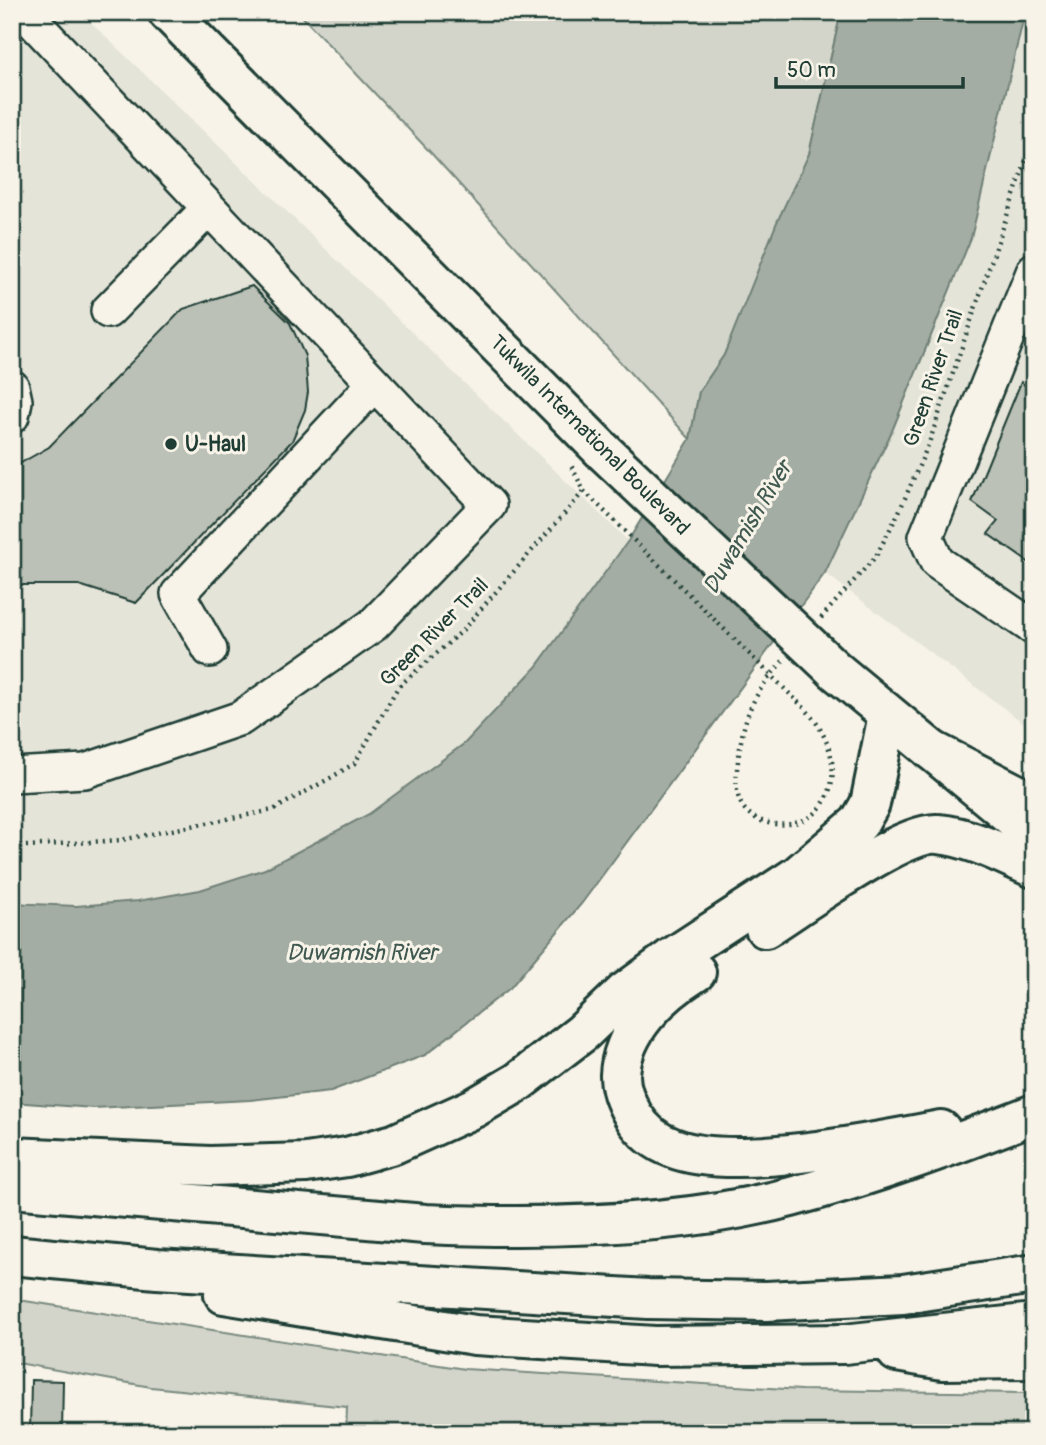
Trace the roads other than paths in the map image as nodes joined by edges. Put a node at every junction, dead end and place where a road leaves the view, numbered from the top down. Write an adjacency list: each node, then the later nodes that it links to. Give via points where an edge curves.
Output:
1 (24, 12): 3 (lane)
2 (169, 12): 11 (main road, Tukwila International Boulevard, bridge, via 604,452)
3 (209, 208): 5 (lane); 6 (lane)
4 (1030, 291): 9 (lane, via 926,537 937,562)
5 (108, 311)
6 (374, 384): 10 (lane, via 178,594); 13 (lane, via 489,505 373,625 241,718 85,771)
7 (12, 387): 8 (lane)
8 (12, 416)
9 (1034, 628)
10 (210, 650)
11 (888, 715): 12 (main road, Tukwila International Boulevard); 18 (main road, via 870,804 849,833 797,876 670,958 518,1082 474,1108 394,1144 306,1163 210,1166)
12 (931, 750): 14 (main road); 15 (main road, Tukwila International Boulevard)
13 (12, 775)
14 (1034, 803)
15 (1034, 835)
16 (1034, 868): 17 (main road, via 936,833 905,840 677,984 658,1000 626,1049 620,1074 628,1108 649,1135 673,1148 725,1157 887,1140)
17 (1033, 1114): 19 (main road, via 917,1159 789,1198 681,1216 589,1224 425,1224)
18 (12, 1157)
19 (12, 1188)
20 (12, 1255): 21 (main road)
21 (157, 1269): 22 (main road, via 648,1299 766,1301 903,1294); 24 (main road, via 209,1292 475,1335 656,1346)
22 (1034, 1274)
23 (1034, 1322): 24 (main road)
24 (844, 1344): 25 (main road, via 943,1360)
25 (1034, 1359)

